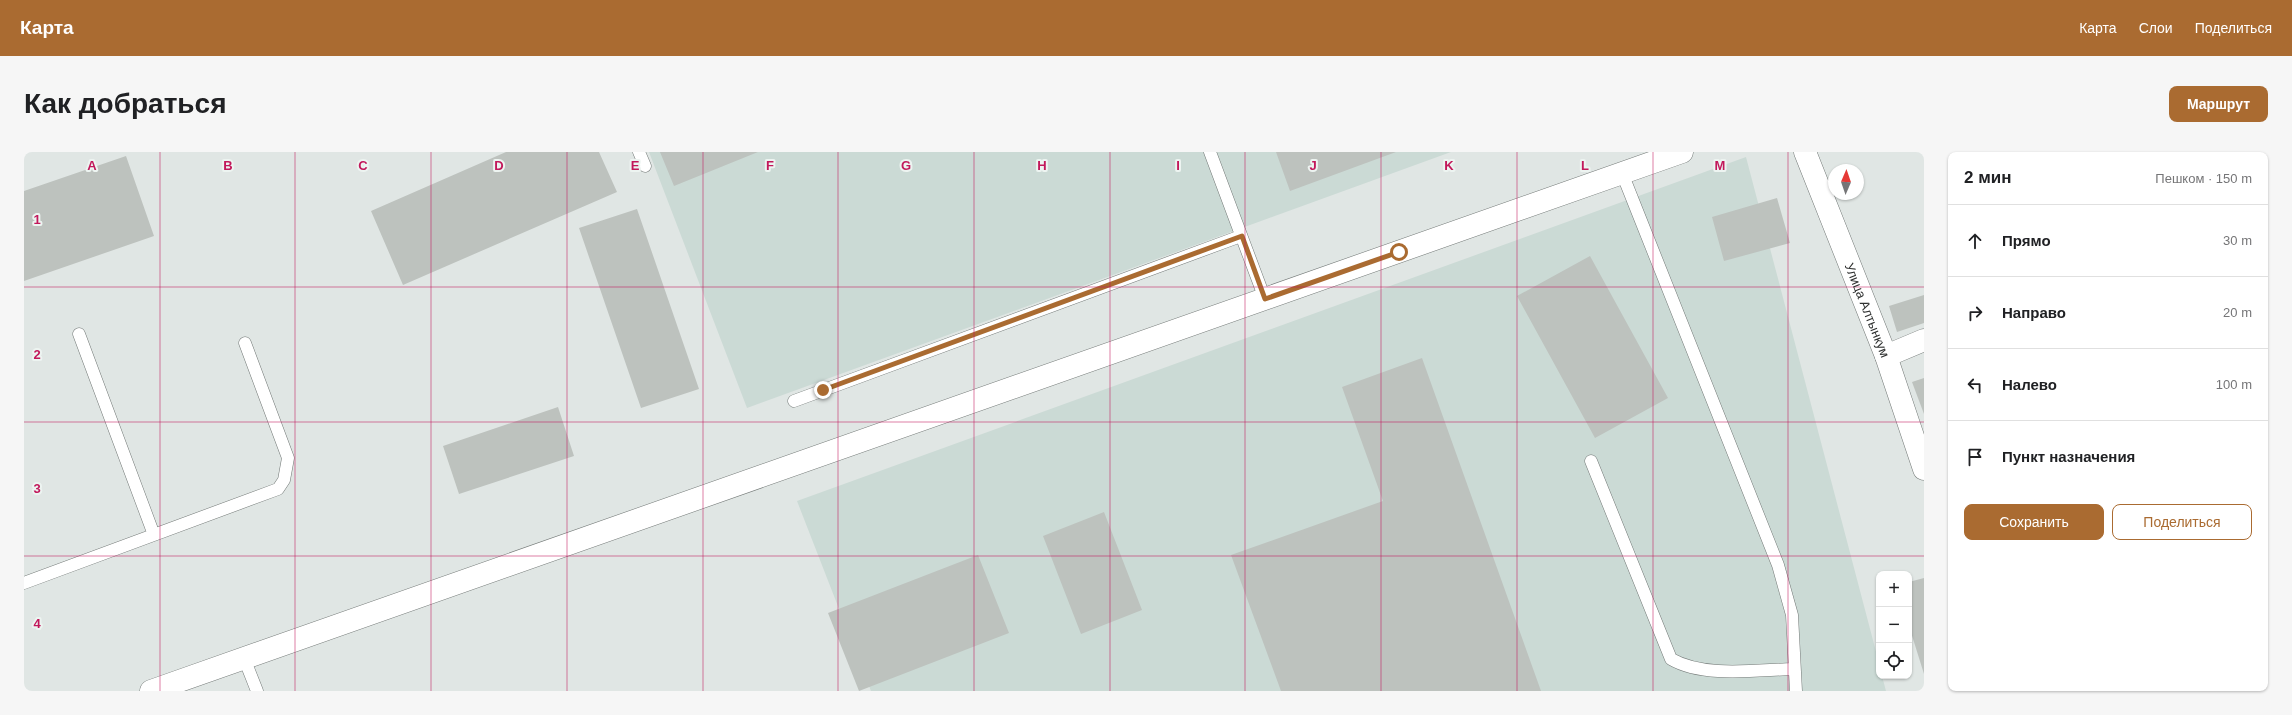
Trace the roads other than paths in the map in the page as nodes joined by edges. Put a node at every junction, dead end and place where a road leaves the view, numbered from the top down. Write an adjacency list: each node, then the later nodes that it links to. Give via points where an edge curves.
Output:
1 (639, 152): 5 (lane)
2 (1210, 152): 7 (lane)
3 (1682, 152): 6 (street)
4 (1805, 152): 12 (street, Улица Алтынкум)
5 (645, 166)
6 (1622, 173): 8 (street); 19 (lane, via 1778,565 1792,615)
7 (1242, 236): 8 (lane); 13 (lane)
8 (1265, 299): 18 (street)
9 (79, 334): 16 (lane)
10 (1924, 340): 12 (street)
11 (246, 344): 16 (lane, via 288,458 284,480 278,489)
12 (1886, 356): 15 (street, Улица Алтынкум)
13 (794, 401)
14 (1591, 461): 19 (lane, via 1671,659 1684,666 1704,670)
15 (1924, 469)
16 (154, 535): 17 (lane)
17 (24, 582)
18 (244, 658): 20 (street); 21 (lane)
19 (1793, 669): 22 (lane)
20 (151, 691)
21 (257, 691)
22 (1796, 691)

